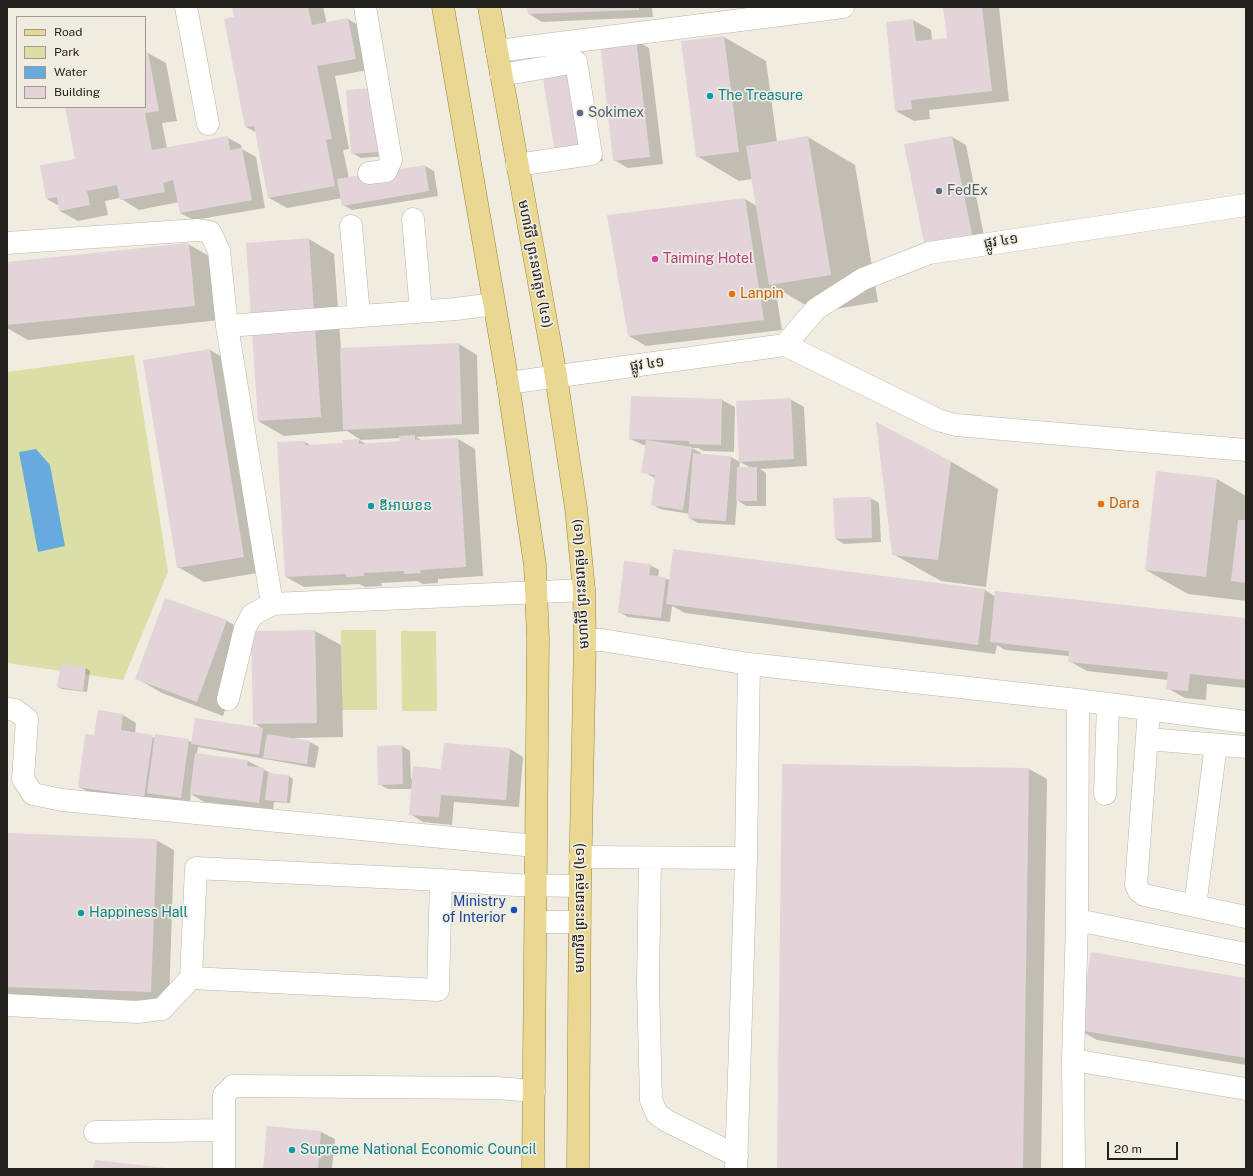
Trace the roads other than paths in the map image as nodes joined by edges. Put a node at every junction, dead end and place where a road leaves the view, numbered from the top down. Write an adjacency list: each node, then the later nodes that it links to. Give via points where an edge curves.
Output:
1 (186, 7): 8 (street)
2 (365, 7): 10 (street, via 391,160 386,171)
3 (443, 7): 15 (main road)
4 (490, 7): 6 (main road, មហាវិថី ព្រះនរោត្តម (៤១))
5 (843, 7): 6 (street)
6 (497, 51): 7 (main road, មហាវិថី ព្រះនរោត្តម (៤១))
7 (501, 75): 9 (main road, មហាវិថី ព្រះនរោត្តម (៤១)); 9 (street, via 576,62 590,154)
8 (208, 124)
9 (517, 165): 20 (main road, មហាវិថី ព្រះនរោត្តម (៤១))
10 (369, 173)
11 (1246, 205): 19 (street, ផ្លូវ ៤១, via 929,253 863,279 816,309)
12 (413, 219): 16 (street)
13 (351, 226): 17 (street)
14 (7, 243): 18 (street, via 198,230 210,232 219,251)
15 (494, 304): 16 (street); 21 (main road)
16 (421, 311): 17 (street)
17 (359, 315): 18 (street)
18 (227, 326): 25 (street)
19 (785, 345): 20 (street, ផ្លូវ ៤១); 22 (street, via 938,420 956,425)
20 (556, 376): 21 (street, ផ្លូវ ៤១); 23 (main road, មហាវិថី ព្រះនរោត្តម (៤១), via 576,508)
21 (508, 383): 24 (main road, via 530,517)
22 (1246, 450)
23 (584, 590): 24 (street); 26 (main road, មហាវិថី ព្រះនរោត្តម (៤១))
24 (537, 593): 25 (street); 38 (main road)
25 (272, 604): 28 (street, via 252,615 245,628)
26 (585, 640): 27 (street, via 602,640); 39 (main road, មហាវិថី ព្រះនរោត្តម (៤១))
27 (749, 664): 29 (street); 41 (street)
28 (228, 699)
29 (1078, 700): 30 (street); 47 (street)
30 (1108, 704): 32 (street); 37 (street)
31 (7, 709): 38 (street, via 15,710 28,719 23,779 33,794 62,800)
32 (1149, 710): 33 (street); 34 (street)
33 (1246, 722)
34 (1147, 739): 35 (street); 45 (street, via 1136,885 1139,892 1144,895)
35 (1216, 745): 36 (street); 45 (street)
36 (1246, 747)
37 (1105, 794)
38 (535, 846): 43 (main road)
39 (580, 857): 40 (street); 44 (main road, មហាវិថី ព្រះនរោត្តម (៤១))
40 (650, 858): 41 (street); 58 (street, via 648,984 651,1100 657,1114)
41 (746, 858): 58 (street)
42 (441, 880): 43 (street); 51 (street, via 196,868); 51 (street, via 438,990)
43 (536, 885): 44 (street); 48 (main road)
44 (580, 886): 49 (main road, មហាវិថី ព្រះនរោត្តម (៤១))
45 (1195, 906): 46 (street)
46 (1246, 917)
47 (1077, 920): 50 (street); 53 (street)
48 (536, 922): 49 (street); 55 (main road)
49 (580, 922): 61 (main road, មហាវិថី ព្រះនរោត្តម (៤១))
50 (1246, 954)
51 (191, 978): 52 (street, via 162,1009 137,1012)
52 (7, 1005)
53 (1072, 1060): 54 (street); 62 (street)
54 (1246, 1089)
55 (534, 1091): 56 (street, via 497,1088 233,1086 224,1096); 60 (main road)
56 (224, 1130): 57 (street); 59 (street)
57 (95, 1132)
58 (737, 1162)
59 (224, 1169)
60 (533, 1169)
61 (578, 1169)
62 (1074, 1169)

